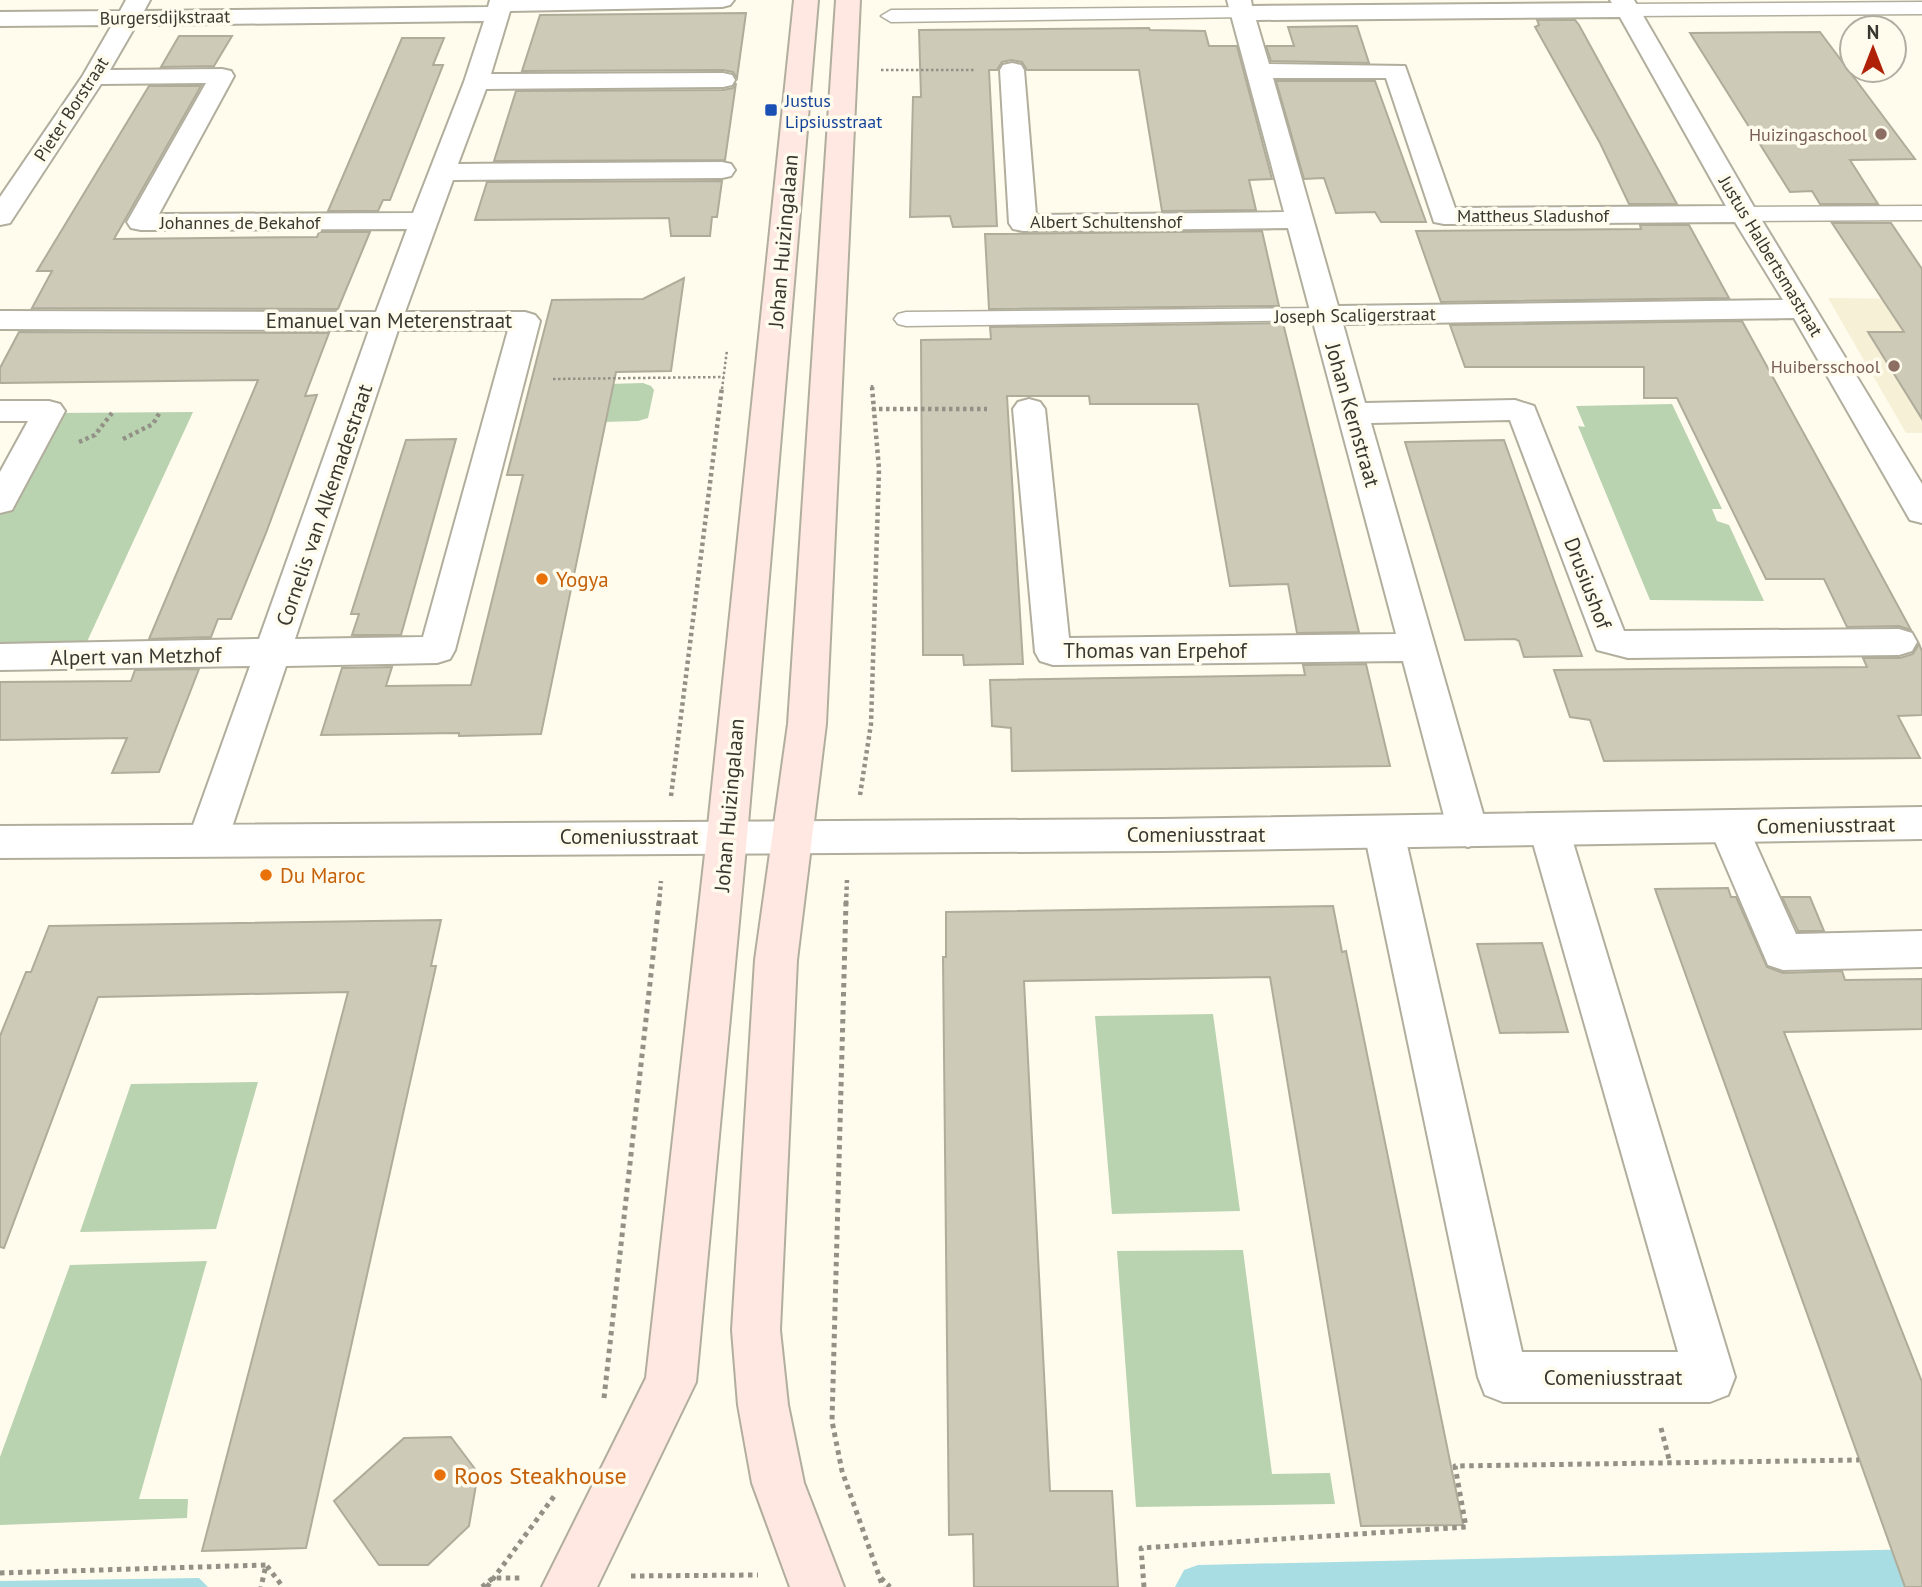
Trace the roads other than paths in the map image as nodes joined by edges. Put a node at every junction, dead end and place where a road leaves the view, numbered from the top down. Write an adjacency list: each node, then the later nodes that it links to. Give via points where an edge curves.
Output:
1 (806, 0): 42 (main road, Johan Huizingalaan)
2 (848, 0): 43 (main road, via 807,724)
3 (722, 1): 5 (street)
4 (1625, 5): 6 (street); 7 (street); 19 (street, Justus Halbertsmastraat)
5 (500, 6): 8 (street, Burgersdijkstraat); 15 (street, Cornelis van Alkemadestraat)
6 (1241, 6): 9 (street); 12 (street, Johan Kernstraat)
7 (1922, 8)
8 (133, 9): 10 (street, Burgersdijkstraat); 13 (street, Pieter Borstraat)
9 (891, 16)
10 (0, 19)
11 (1012, 71): 21 (street, Albert Schultenshof, via 1023,223)
12 (1258, 71): 19 (street, Mattheus Sladushof, via 1396,71 1444,216); 21 (street, Johan Kernstraat)
13 (94, 77): 20 (street, Pieter Borstraat); 22 (street, Johannes de Bekahof, via 222,76 141,222)
14 (723, 80): 15 (street)
15 (475, 82): 17 (street, Cornelis van Alkemadestraat)
16 (722, 170): 17 (street)
17 (441, 172): 22 (street, Cornelis van Alkemadestraat)
18 (1922, 213): 19 (street)
19 (1744, 214): 23 (street, Justus Halbertsmastraat)
20 (0, 217)
21 (1299, 220): 24 (street, Johan Kernstraat)
22 (424, 221): 27 (street, Cornelis van Alkemadestraat)
23 (1804, 309): 24 (street, Joseph Scaligerstraat); 32 (street, Justus Halbertsmastraat)
24 (1325, 315): 25 (street, Joseph Scaligerstraat); 30 (street, Johan Kernstraat)
25 (906, 318)
26 (0, 320): 27 (street, Emanuel van Meterenstraat)
27 (387, 320): 35 (street, Cornelis van Alkemadestraat); 35 (street, Emanuel van Meterenstraat, via 525,321 437,650)
28 (1029, 409): 34 (street, Thomas van Erpehof, via 1053,652)
29 (0, 411): 31 (street, via 49,411)
30 (1354, 413): 33 (street, Drusiushof, via 1515,410 1523,414 1610,641 1628,645); 34 (street, Johan Kernstraat)
31 (0, 502)
32 (1922, 512)
33 (1899, 642)
34 (1417, 648): 40 (street, Johan Kernstraat)
35 (273, 654): 36 (street, Alpert van Metzhof); 44 (street, Cornelis van Alkemadestraat)
36 (0, 657)
37 (1922, 823): 38 (street, Comeniusstraat)
38 (1729, 827): 39 (street, Comeniusstraat); 46 (street, Comeniusstraat, via 1783,952)
39 (1549, 829): 40 (street, Comeniusstraat); 41 (street, Comeniusstraat, via 1710,1377 1503,1377)
40 (1468, 831): 41 (street, Comeniusstraat)
41 (1384, 832): 43 (street, Comeniusstraat)
42 (727, 836): 43 (street, Comeniusstraat); 44 (street, Comeniusstraat); 48 (main road, Johan Huizingalaan, via 671,1382)
43 (794, 836): 47 (main road, via 776,960 756,1330 763,1405 778,1483)
44 (208, 839): 45 (street, Comeniusstraat)
45 (0, 843)
46 (1922, 949)
47 (814, 1581)
48 (573, 1582)

